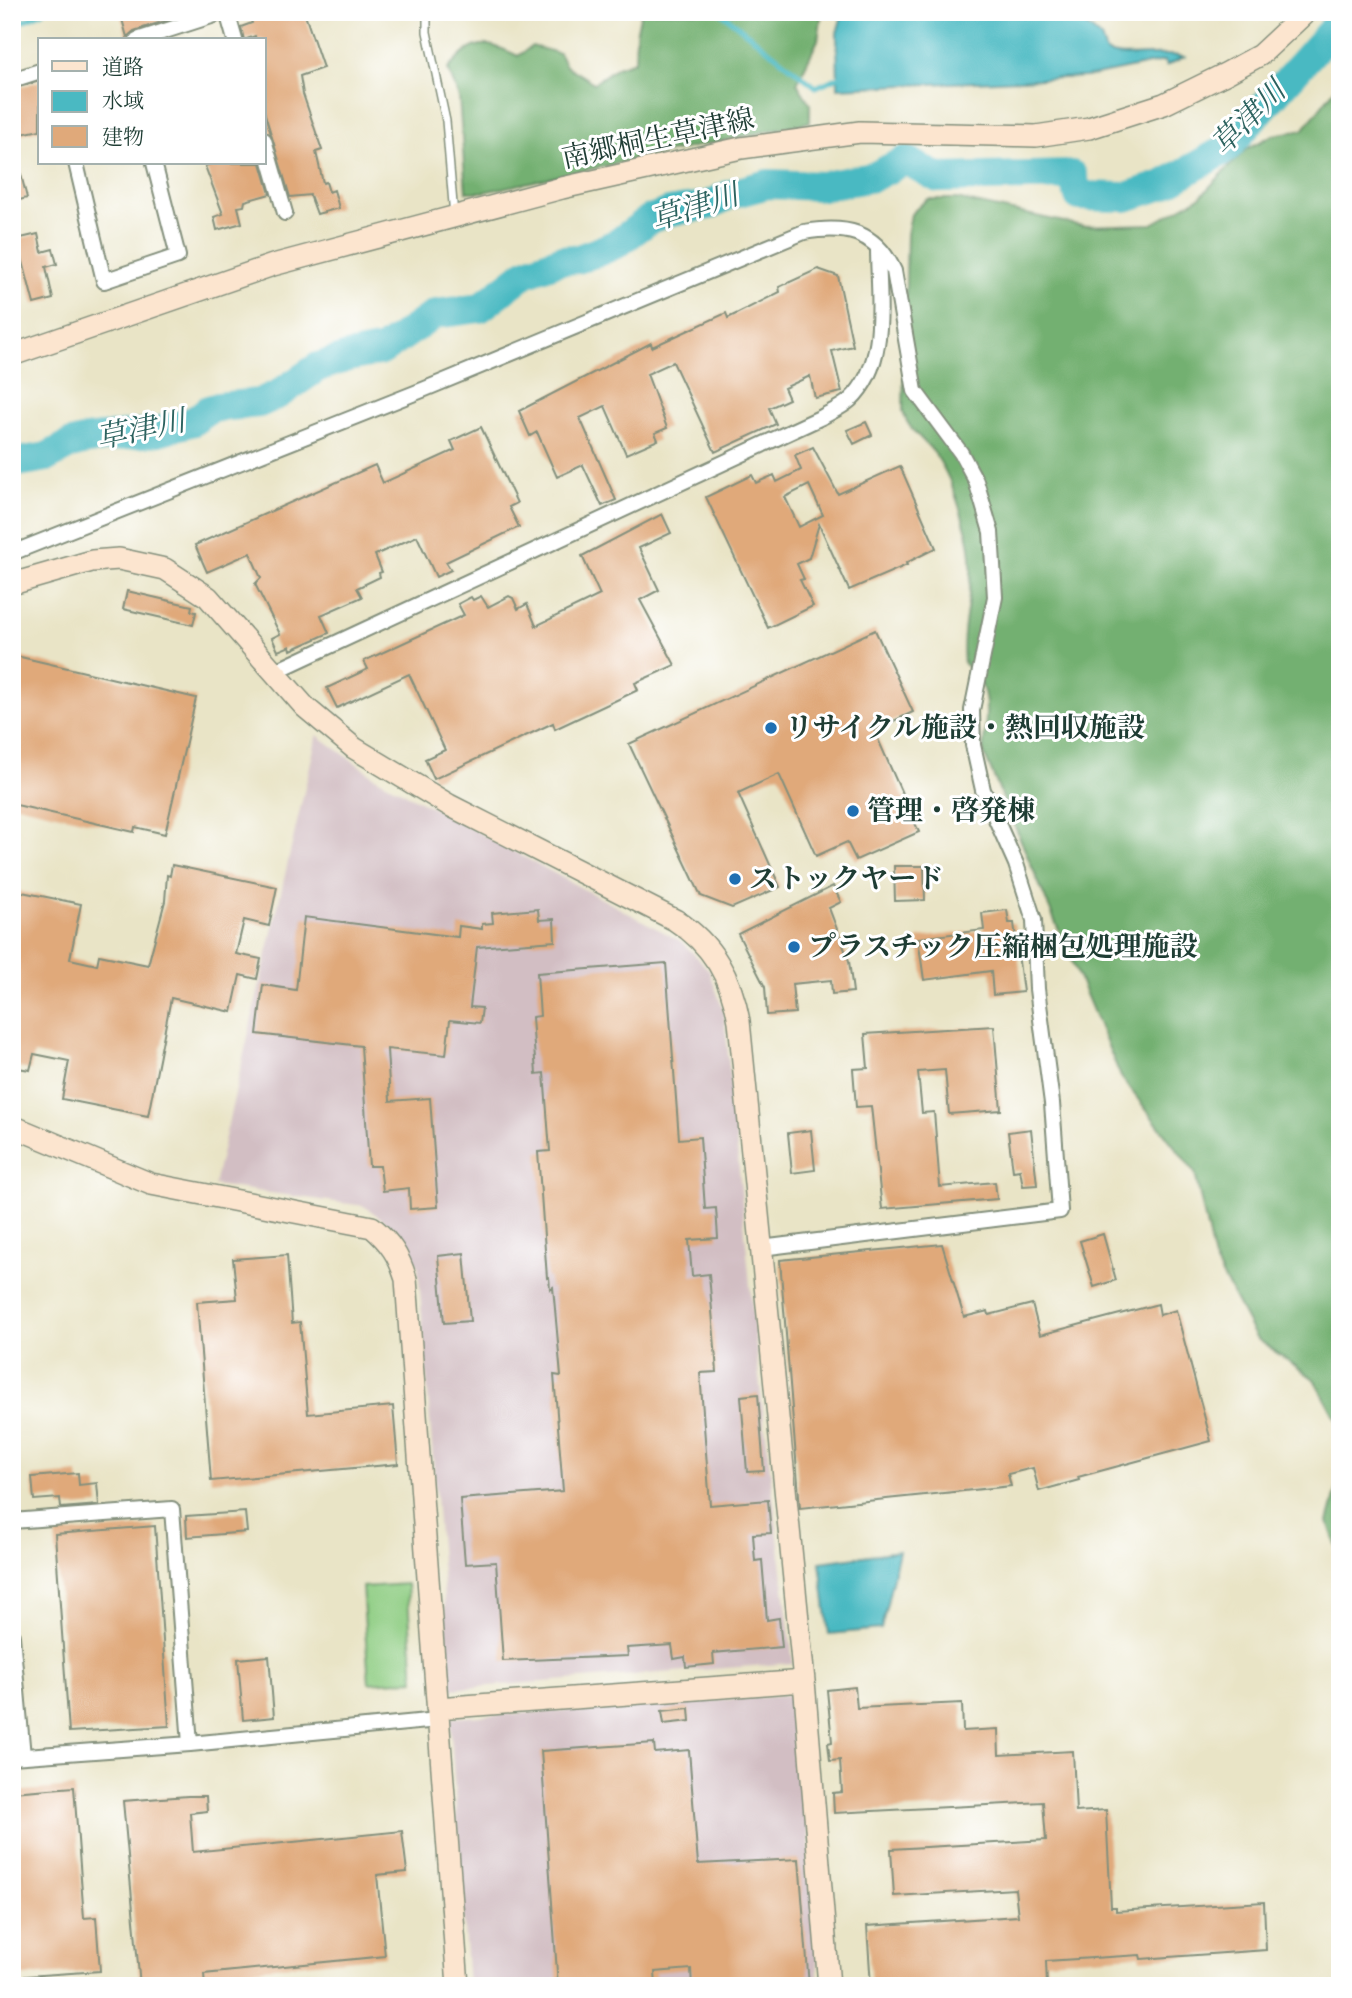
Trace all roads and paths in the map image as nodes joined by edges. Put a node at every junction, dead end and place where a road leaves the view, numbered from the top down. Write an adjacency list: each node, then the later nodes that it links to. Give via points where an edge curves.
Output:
1 (226, 12): 4 (street); 5 (street)
2 (427, 12): 12 (lane, via 446,121)
3 (1306, 12): 12 (street, 南郷桐生草津線, via 1260,55 1225,74 1164,104 1089,128 1036,136 860,132 741,148)
4 (143, 38)
5 (234, 38)
6 (38, 72): 7 (street)
7 (12, 80)
8 (266, 147): 11 (street)
9 (76, 164): 10 (street, via 104,281 178,256)
10 (154, 164)
11 (285, 213)
12 (454, 217): 14 (street, 南郷桐生草津線, via 274,265)
13 (877, 248): 15 (street, via 850,229 804,232); 17 (street, via 878,342 871,372 848,401); 19 (street, via 894,271 915,391 976,481 990,532 995,597 972,710 973,746 983,790 1016,864 1034,920 1060,1211)
14 (12, 355)
15 (12, 553)
16 (12, 584): 17 (street, via 92,561 119,559 164,569 208,597)
17 (276, 671): 19 (street, via 321,721 399,778 675,920 704,942 735,997)
18 (12, 1126): 23 (street, via 151,1184 372,1227 400,1257 406,1279)
19 (761, 1248): 22 (street)
20 (12, 1521): 24 (street, via 172,1509)
21 (12, 1636): 25 (street)
22 (804, 1681): 23 (street); 27 (street)
23 (438, 1714): 24 (street); 26 (street)
24 (190, 1744): 25 (street)
25 (18, 1757)
26 (458, 1986)
27 (830, 1986)

